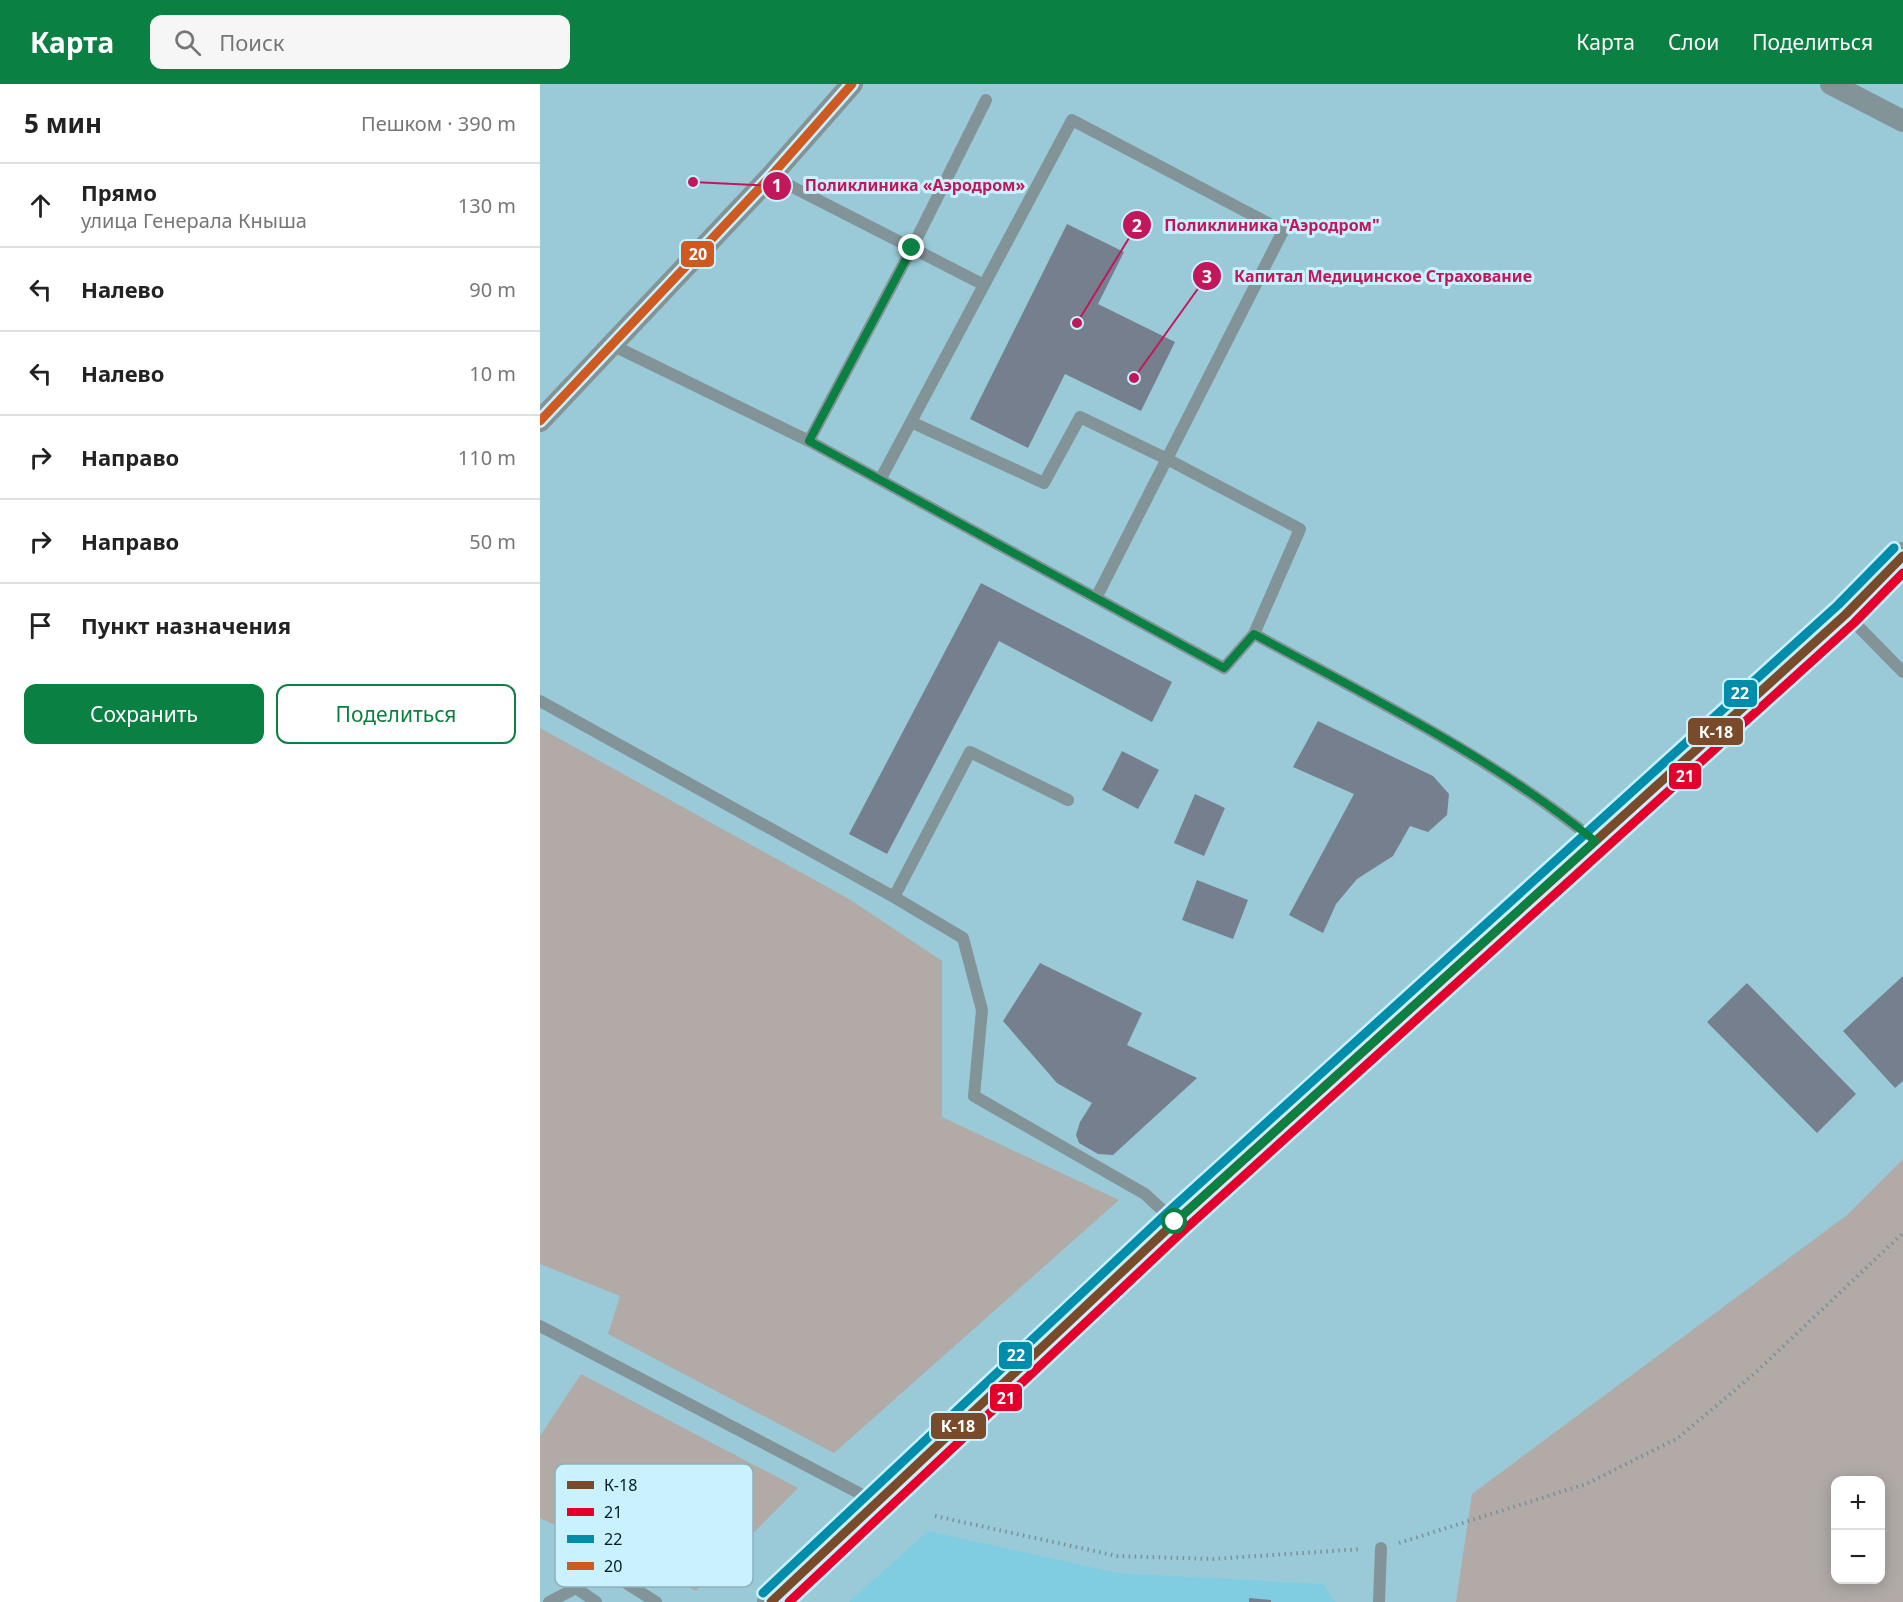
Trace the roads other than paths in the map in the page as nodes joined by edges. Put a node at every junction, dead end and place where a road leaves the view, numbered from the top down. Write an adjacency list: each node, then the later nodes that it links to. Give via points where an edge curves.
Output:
1 (852, 84): 5 (street)
2 (1831, 84): 4 (street)
3 (986, 100): 6 (lane)
4 (1903, 122)
5 (771, 176): 6 (lane); 8 (street)
6 (912, 248): 7 (lane); 11 (lane)
7 (984, 285): 10 (lane); 12 (lane, via 1072,120 1283,231)
8 (612, 345): 9 (street); 11 (lane)
9 (540, 421)
10 (911, 422): 12 (lane, via 1044,483 1080,417); 13 (lane)
11 (809, 441): 13 (lane)
12 (1167, 459): 15 (lane); 17 (lane, via 1300,530)
13 (880, 480): 15 (lane)
14 (1903, 556): 16 (street)
15 (1096, 598): 17 (lane, via 1224,668)
16 (1846, 614): 18 (lane); 21 (street)
17 (1254, 634): 21 (lane, via 1444,738 1558,812)
18 (1903, 672)
19 (540, 702): 22 (lane)
20 (1068, 800): 22 (lane, via 970,752)
21 (1595, 841): 23 (street)
22 (894, 897): 23 (lane, via 963,938 982,1010 974,1096 1145,1194)
23 (1175, 1222): 25 (street)
24 (540, 1326): 25 (lane)
25 (876, 1502): 32 (street)
26 (1381, 1548): 33 (lane)
27 (632, 1587): 31 (lane)
28 (576, 1588): 29 (lane); 30 (lane)
29 (549, 1602)
30 (596, 1602)
31 (656, 1602)
32 (771, 1602)
33 (1379, 1602)

